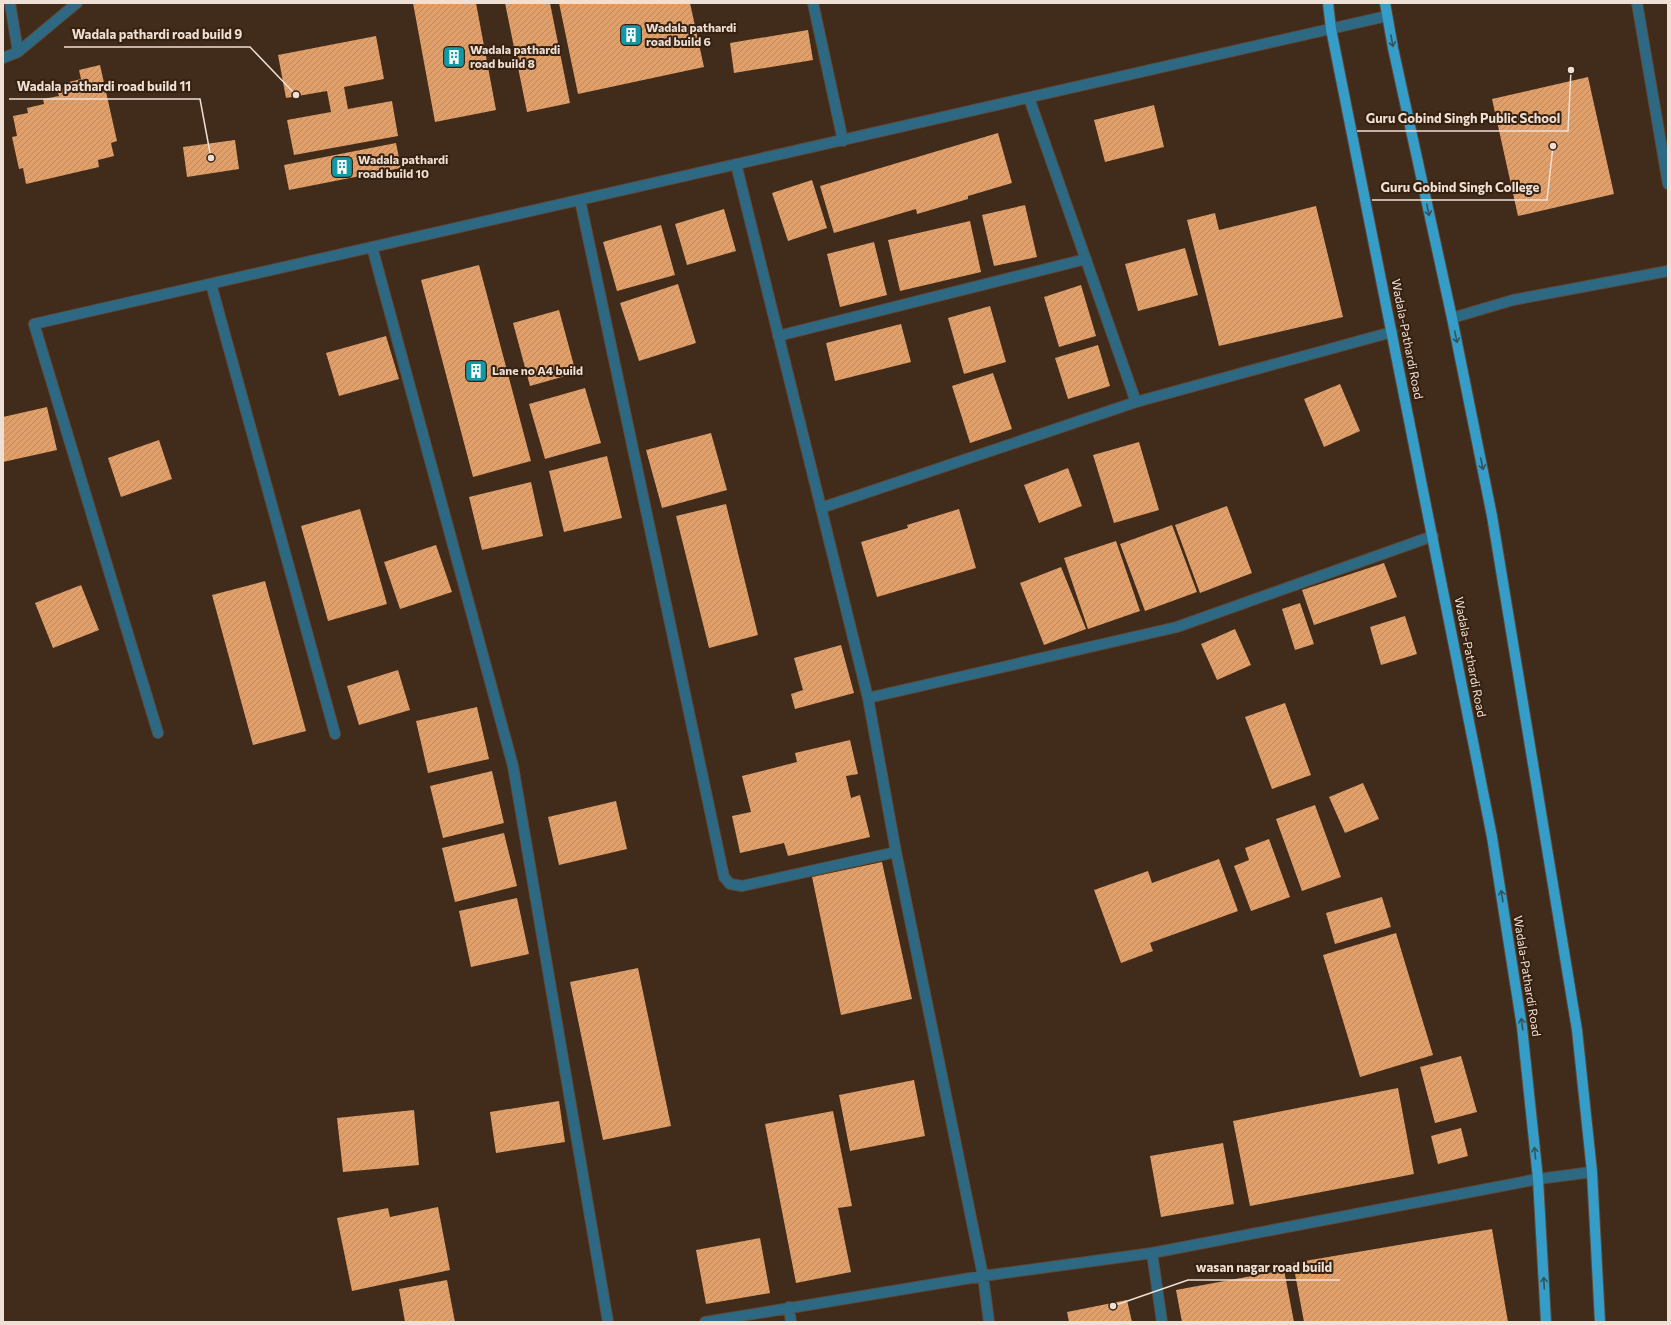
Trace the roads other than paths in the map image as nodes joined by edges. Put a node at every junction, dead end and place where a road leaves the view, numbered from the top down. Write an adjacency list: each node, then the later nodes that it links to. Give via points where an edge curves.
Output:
1 (10, 3): 9 (street)
2 (77, 3): 9 (street)
3 (813, 3): 12 (street)
4 (1328, 3): 8 (main road, Wadala-Pathardi Road)
5 (1385, 3): 7 (main road)
6 (1637, 3): 14 (street)
7 (1387, 16): 8 (street); 20 (main road, one-way to 20)
8 (1331, 29): 11 (street); 21 (main road, Wadala-Pathardi Road)
9 (18, 52): 10 (street)
10 (3, 58)
11 (1029, 98): 12 (street); 17 (street)
12 (843, 141): 13 (street)
13 (736, 164): 15 (street); 22 (street)
14 (1668, 184)
15 (580, 200): 16 (street); 29 (street, via 724,877 730,884 742,886)
16 (372, 247): 19 (street); 35 (street, via 512,766)
17 (1086, 259): 22 (street); 23 (street)
18 (1668, 271): 20 (street, via 1513,300)
19 (211, 284): 27 (street, via 34,324); 28 (street)
20 (1452, 318): 30 (main road, one-way to 30, via 1492,516 1566,960 1577,1030)
21 (1392, 332): 23 (street); 25 (main road, Wadala-Pathardi Road)
22 (778, 336): 24 (street)
23 (1136, 402): 24 (street)
24 (821, 508): 26 (street)
25 (1433, 536): 26 (street, via 1177,627); 31 (main road, Wadala-Pathardi Road, one-way to 25, via 1522,1026 1492,837)
26 (868, 698): 29 (street)
27 (158, 733)
28 (335, 734)
29 (896, 852): 33 (street)
30 (1592, 1172): 31 (street); 41 (main road)
31 (1538, 1179): 32 (street); 40 (main road, Wadala-Pathardi Road, one-way to 31)
32 (1152, 1253): 33 (street); 39 (street)
33 (984, 1276): 34 (street); 38 (street)
34 (789, 1307): 36 (street); 37 (street)
35 (608, 1322)
36 (705, 1322)
37 (791, 1322)
38 (989, 1322)
39 (1162, 1322)
40 (1546, 1322)
41 (1600, 1322)

